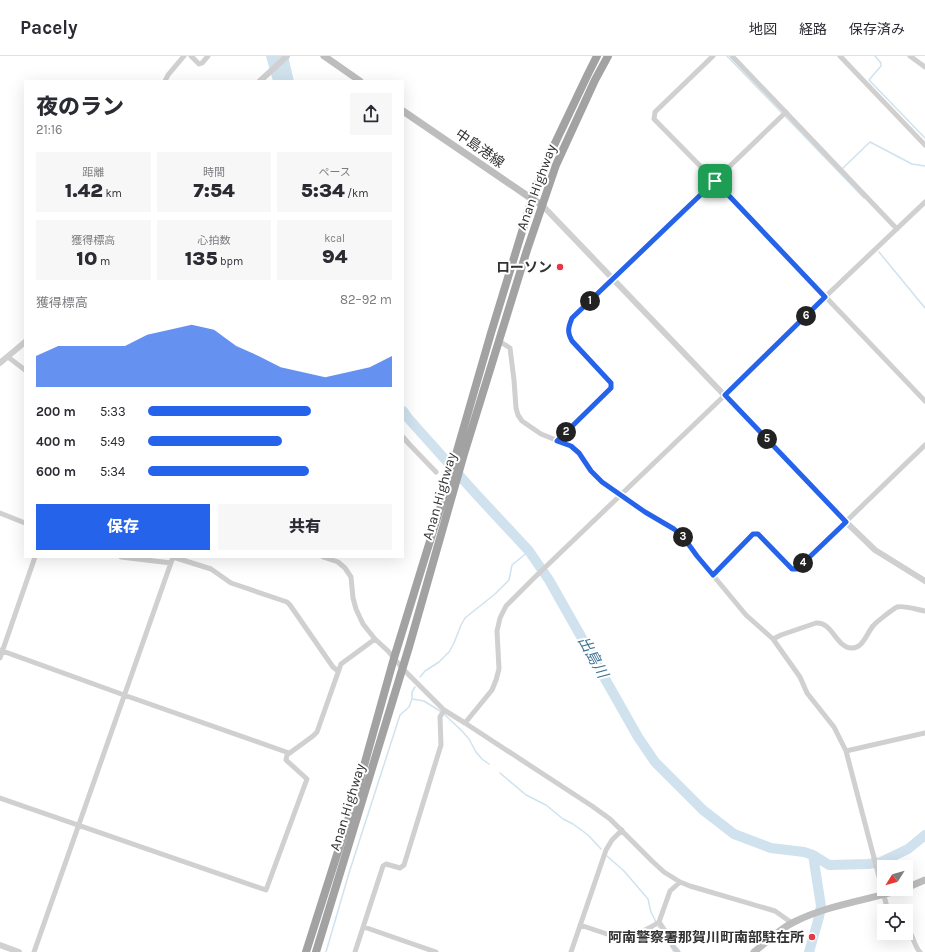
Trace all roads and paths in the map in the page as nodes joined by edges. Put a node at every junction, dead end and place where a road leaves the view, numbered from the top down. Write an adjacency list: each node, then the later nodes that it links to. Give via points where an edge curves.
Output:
1 (184, 56): 13 (street)
2 (191, 56): 3 (street, via 199,64)
3 (208, 56)
4 (287, 56): 14 (street)
5 (324, 56): 15 (main road)
6 (597, 56): 20 (highway, Anan Highway, via 547,160)
7 (608, 56): 22 (highway, Anan Highway, via 556,165)
8 (713, 56): 19 (street, via 655,112 654,119)
9 (732, 56): 17 (street)
10 (840, 56): 18 (street)
11 (910, 56): 12 (street)
12 (925, 67)
13 (166, 80)
14 (261, 80)
15 (359, 80)
16 (404, 111): 20 (main road, 中島港線)
17 (784, 114): 19 (street); 23 (street)
18 (925, 145)
19 (715, 181): 24 (street); 25 (street)
20 (532, 199): 22 (main road, 中島港線); 36 (highway, Anan Highway, via 493,325)
21 (925, 202): 23 (street)
22 (542, 205): 24 (street); 26 (highway, Anan Highway)
23 (897, 229): 25 (street)
24 (614, 279): 31 (street); 34 (street, via 572,318 568,334 611,383 611,388)
25 (825, 297): 31 (street); 32 (street)
26 (499, 341): 34 (street, via 510,348 518,415 534,430); 36 (highway, Anan Highway)
27 (24, 343): 28 (street)
28 (8, 357): 29 (street); 30 (street)
29 (0, 363)
30 (24, 369)
31 (725, 395): 38 (street); 40 (street)
32 (925, 401)
33 (404, 438): 37 (street)
34 (557, 441): 38 (street, via 571,446 591,471)
35 (925, 445): 40 (street)
36 (461, 451): 55 (highway, Anan Highway, via 446,489); 56 (highway, Anan Highway, via 452,496)
37 (436, 472)
38 (620, 495): 48 (street, via 674,529); 60 (street, via 506,606 497,631 499,669 496,680 492,690)
39 (0, 513): 41 (street)
40 (846, 522): 48 (street, via 797,569 792,569 758,534 753,534); 49 (street, via 874,550)
41 (24, 523)
42 (35, 558): 53 (street)
43 (128, 558): 47 (street)
44 (173, 558): 47 (street)
45 (176, 558): 57 (street, via 211,569 231,583 286,602)
46 (326, 558): 51 (street, via 338,562 351,577 356,609 363,624)
47 (171, 564): 58 (street)
48 (713, 575): 52 (street, via 746,615)
49 (925, 581)
50 (925, 611): 52 (street, via 897,607 872,627 857,647 845,646 821,622)
51 (375, 639): 55 (street); 57 (street, via 341,664)
52 (773, 639): 62 (street, via 800,677 807,693 834,726)
53 (1, 651): 54 (street); 58 (street)
54 (0, 658)
55 (394, 658): 56 (street); 80 (highway, Anan Highway, via 355,798)
56 (403, 669): 59 (street); 81 (highway, Anan Highway)
57 (338, 671): 63 (street, via 317,732)
58 (124, 696): 63 (street); 65 (street)
59 (444, 710): 60 (street); 75 (street, via 440,717 441,745 404,865 400,868 386,864 383,866)
60 (465, 723): 66 (street, via 592,806)
61 (925, 733): 62 (street)
62 (846, 751): 67 (street)
63 (289, 753): 65 (street, via 286,760 307,779 266,890)
64 (0, 798): 65 (street)
65 (78, 826): 79 (street)
66 (622, 830): 69 (street, via 664,872); 74 (street, via 606,850)
67 (877, 870)
68 (925, 880): 70 (main road)
69 (680, 882): 72 (street, via 670,891); 73 (street, via 775,912)
70 (913, 885)
71 (880, 896): 73 (main road, via 826,909)
72 (659, 922): 74 (street, via 629,938 622,939); 85 (street)
73 (792, 923): 86 (main road)
74 (580, 925): 84 (street)
75 (364, 927): 82 (street); 83 (street)
76 (913, 939): 87 (street)
77 (0, 945): 78 (street)
78 (19, 952)
79 (34, 952)
80 (306, 952)
81 (316, 952)
82 (355, 952)
83 (436, 952)
84 (571, 952)
85 (678, 952)
86 (754, 952)
87 (920, 952)

